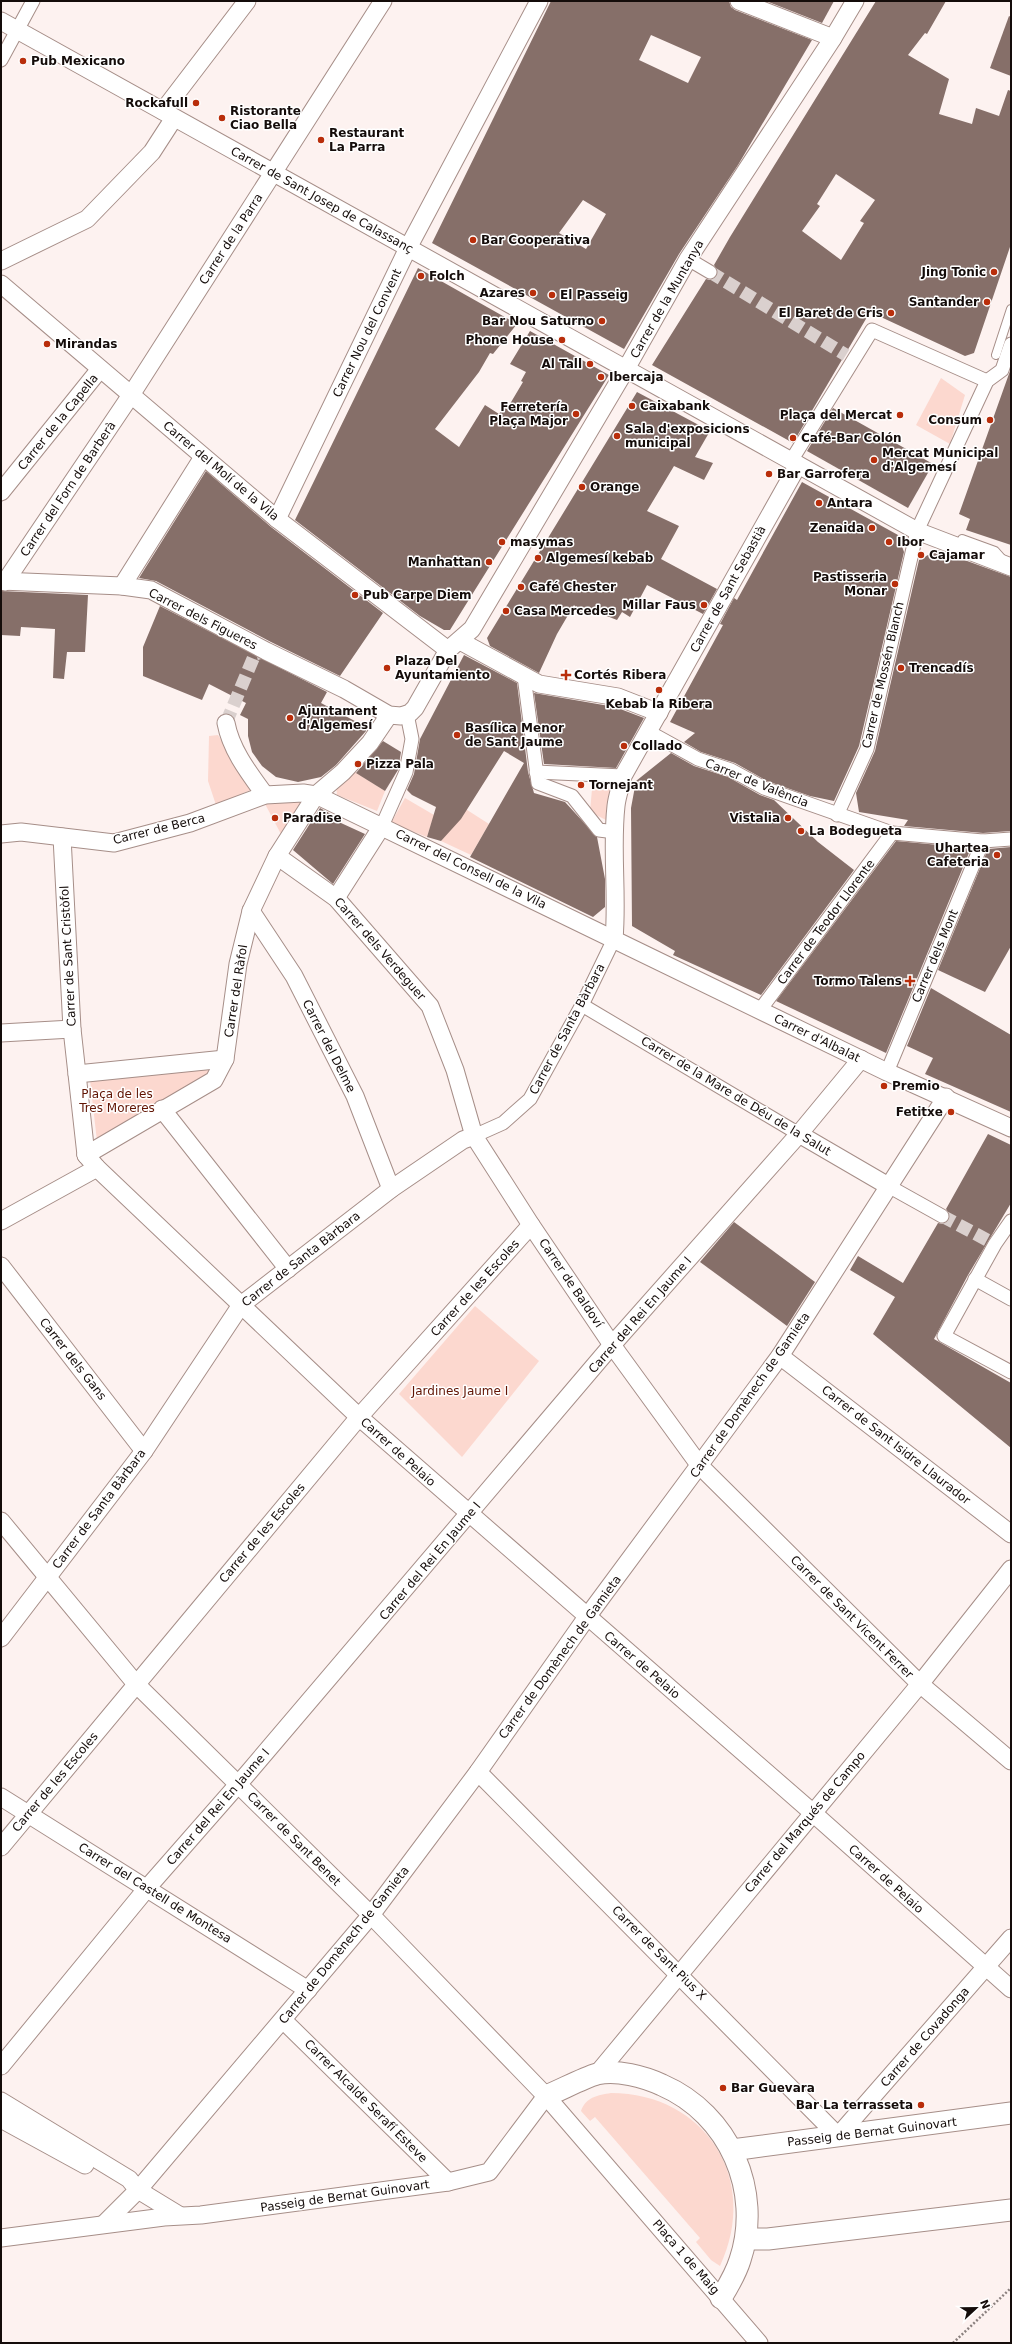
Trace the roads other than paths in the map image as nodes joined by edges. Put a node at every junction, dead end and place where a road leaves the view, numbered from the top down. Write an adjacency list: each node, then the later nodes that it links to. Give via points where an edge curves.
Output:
1 (33, 1): 8 (street)
2 (247, 1): 11 (street)
3 (383, 1): 12 (street, Carrer de la Parra)
4 (539, 1): 13 (street, Carrer Nou del Convent)
5 (739, 1): 9 (street)
6 (855, 1): 9 (street, Carrer de la Muntanya)
7 (1, 21): 8 (street, Carrer de Sant Josep de Calassanç)
8 (18, 30): 10 (street); 11 (street, Carrer de Sant Josep de Calassanç)
9 (833, 38): 14 (street, Carrer de la Muntanya)
10 (1, 60)
11 (169, 115): 12 (street, Carrer de Sant Josep de Calassanç); 15 (street, via 152,152 87,220)
12 (273, 173): 13 (street, Carrer de Sant Josep de Calassanç); 24 (street, Carrer de la Parra)
13 (408, 248): 22 (street, Carrer de Sant Josep de Calassanç); 28 (street, Carrer Nou del Convent)
14 (688, 259): 16 (street); 22 (street, Carrer de la Muntanya)
15 (1, 262)
16 (710, 272)
17 (1, 284): 21 (street, Carrer del Molí de la Vila)
18 (1011, 308): 20 (lane)
19 (1011, 344): 23 (street, via 1002,370)
20 (996, 355)
21 (100, 369): 24 (street, Carrer del Molí de la Vila); 27 (street, Carrer de la Capella)
22 (626, 369): 26 (street, Carrer de Sant Josep de Calassanç); 34 (street, Carrer de la Muntanya, via 472,629)
23 (987, 381): 26 (street, via 872,330 850,357); 29 (street)
24 (131, 395): 25 (street, Carrer del Molí de la Vila); 32 (street, Carrer del Forn de Barberà)
25 (203, 457): 28 (street, Carrer del Molí de la Vila); 33 (street)
26 (792, 462): 29 (street); 36 (street, Carrer de Sant Sebastià)
27 (1, 492)
28 (277, 519): 34 (street, Carrer del Molí de la Vila)
29 (917, 531): 31 (street); 45 (street, Carrer de Mossén Blanch, via 867,749)
30 (958, 538): 31 (lane, via 995,551)
31 (1010, 567)
32 (3, 582): 33 (street, Carrer dels Figueres)
33 (122, 586): 38 (street, Carrer dels Figueres, via 151,590 344,689)
34 (454, 645): 35 (street); 37 (street, Carrer de la Muntanya, via 420,702)
35 (524, 676): 36 (street, via 539,684 618,697); 41 (street)
36 (659, 713): 40 (street, Carrer de Sant Sebastià)
37 (406, 714): 38 (street); 46 (street, via 412,739 406,772)
38 (385, 721): 44 (street, Carrer del Ràfol, via 370,743)
39 (226, 723): 43 (street, via 229,738 249,773)
40 (649, 732): 42 (street, Carrer de Sant Sebastià); 45 (street, Carrer de València, via 698,759 731,770 764,788)
41 (536, 772): 42 (street); 47 (street, via 538,783 572,796 599,830)
42 (623, 776): 47 (street, Carrer de Sant Sebastià, via 616,806)
43 (265, 794): 44 (street, Carrer de Berca); 50 (street, Carrer de Berca, via 190,823 114,843)
44 (316, 795): 46 (street, Carrer del Consell de la Vila); 53 (street, Carrer del Ràfol)
45 (837, 815): 48 (street, Carrer de València)
46 (382, 826): 54 (street); 56 (street, Carrer del Consell de la Vila)
47 (615, 832): 56 (street, Carrer de Sant Sebastià)
48 (892, 833): 52 (street, Carrer de València); 58 (street, Carrer de Teodor Llorente)
49 (1, 834): 50 (street, Carrer de Berca, via 21,832)
50 (62, 837): 59 (street, Carrer de Sant Cristòfol)
51 (1011, 839): 52 (street, Carrer de València)
52 (983, 841): 63 (street, Carrer dels Mont)
53 (277, 856): 54 (street, Carrer dels Verdeguer); 55 (street, Carrer del Ràfol)
54 (336, 898): 69 (street, Carrer dels Verdeguer, via 430,1006 455,1070)
55 (251, 911): 62 (street, Carrer del Ràfol, via 238,964); 72 (street, Carrer del Delme, via 294,976 355,1096)
56 (619, 942): 57 (street, Carrer de Santa Bàrbara); 58 (street, Carrer d'Albalat)
57 (582, 1005): 68 (street, Carrer de la Mare de Déu de la Salut); 69 (street, Carrer de Santa Bàrbara, via 530,1099 503,1123)
58 (760, 1010): 61 (street, Carrer d'Albalat)
59 (72, 1029): 60 (street); 64 (street, Carrer de Sant Cristòfol)
60 (1, 1033)
61 (861, 1059): 63 (street, Carrer d'Albalat); 68 (street, Carrer del Rei En Jaume I)
62 (225, 1060): 64 (street); 66 (street, via 214,1080)
63 (887, 1072): 65 (street, Carrer d'Albalat)
64 (77, 1074): 70 (street)
65 (946, 1097): 67 (street, Carrer d'Albalat); 71 (street, Carrer de Domènech de Gamieta)
66 (162, 1109): 70 (street); 78 (street)
67 (1011, 1128)
68 (800, 1134): 71 (street, Carrer de la Mare de Déu de la Salut); 82 (street, Carrer del Rei En Jaume I)
69 (474, 1136): 72 (street, Carrer de Santa Bàrbara, via 463,1140); 76 (street, Carrer de Baldoví)
70 (92, 1161): 74 (street); 81 (street, Carrer de Pelaio)
71 (890, 1187): 73 (street); 83 (street, Carrer de Domènech de Gamieta)
72 (391, 1189): 78 (street, Carrer de Santa Bàrbara)
73 (942, 1216)
74 (2, 1219)
75 (1011, 1221): 79 (street, via 992,1242)
76 (531, 1225): 82 (street, Carrer de Baldoví); 85 (street, Carrer de les Escoles)
77 (1, 1266): 86 (street, Carrer dels Gans)
78 (288, 1269): 81 (street, Carrer de Santa Bàrbara)
79 (975, 1279): 80 (street); 84 (street, via 944,1336)
80 (1011, 1299)
81 (241, 1306): 85 (street, Carrer de Pelaio); 86 (street, Carrer de Santa Bàrbara)
82 (612, 1344): 87 (street, Carrer de Baldoví); 88 (street, Carrer del Rei En Jaume I)
83 (780, 1356): 87 (street, Carrer de Domènech de Gamieta); 90 (street, Carrer de Sant Isidre Llaurador)
84 (1011, 1372)
85 (359, 1418): 88 (street, Carrer de Pelaio); 95 (street, Carrer de les Escoles)
86 (144, 1451): 92 (street, Carrer de Santa Bàrbara)
87 (700, 1466): 93 (street, Carrer de Domènech de Gamieta); 96 (street, Carrer de Sant Vicent Ferrer)
88 (469, 1515): 93 (street, Carrer de Pelaio); 99 (street, Carrer del Rei En Jaume I)
89 (1, 1521): 92 (street, Carrer de Sant Benet)
90 (1011, 1534)
91 (1011, 1569): 96 (street, Carrer del Marqués de Campo)
92 (47, 1577): 94 (street, Carrer de Santa Bàrbara); 95 (street, Carrer de Sant Benet)
93 (587, 1617): 98 (street, Carrer de Domènech de Gamieta); 102 (street, Carrer de Pelaio)
94 (1, 1638)
95 (136, 1684): 99 (street, Carrer de Sant Benet); 101 (street, Carrer de les Escoles)
96 (920, 1684): 97 (street, Carrer de Sant Vicent Ferrer); 102 (street, Carrer del Marqués de Campo)
97 (1011, 1761)
98 (478, 1772): 105 (street, Carrer de Domènech de Gamieta); 108 (street, Carrer de Sant Pius X)
99 (239, 1784): 104 (street, Carrer del Rei En Jaume I); 105 (street, Carrer de Sant Benet)
100 (1, 1797): 101 (street, Carrer del Castell de Montesa)
101 (29, 1813): 103 (street, Carrer de les Escoles); 104 (street, Carrer del Castell de Montesa)
102 (813, 1813): 107 (street, Carrer de Pelaio); 108 (street, Carrer del Marqués de Campo)
103 (1, 1847)
104 (148, 1887): 110 (street, Carrer del Castell de Montesa); 112 (street, Carrer del Rei En Jaume I)
105 (371, 1916): 110 (street, Carrer de Domènech de Gamieta); 114 (street, Carrer de Sant Benet)
106 (1011, 1938): 107 (street, Carrer de Covadonga)
107 (986, 1968): 109 (street, Carrer de Pelaio); 118 (street, Carrer de Covadonga)
108 (679, 1974): 113 (street, Carrer del Marqués de Campo); 118 (street, Carrer de Sant Pius X)
109 (1011, 1989)
110 (308, 1990): 111 (street, Carrer de Domènech de Gamieta)
111 (283, 2020): 120 (street, Carrer Alcalde Serafí Esteve); 121 (street, Carrer de Domènech de Gamieta)
112 (1, 2066)
113 (597, 2074): 114 (street, Plaça 1 de Maig); 119 (street, Plaça 1 de Maig, via 641,2078 656,2082 682,2095 706,2114)
114 (546, 2096): 120 (street, Passeig de Bernat Guinovart, via 489,2172); 127 (street, Plaça 1 de Maig)
115 (1, 2101): 121 (street, via 129,2179)
116 (1011, 2113): 118 (street, Passeig de Bernat Guinovart)
117 (1, 2119): 121 (street, via 125,2187)
118 (838, 2136): 119 (street, Passeig de Bernat Guinovart)
119 (732, 2150): 126 (street, Plaça 1 de Maig, via 741,2171 746,2193)
120 (448, 2182): 123 (street, Passeig de Bernat Guinovart, via 201,2215)
121 (138, 2190): 123 (street); 124 (street)
122 (1011, 2210): 126 (street, via 768,2239)
123 (179, 2215): 124 (street, Passeig de Bernat Guinovart)
124 (104, 2224): 125 (street, Passeig de Bernat Guinovart)
125 (1, 2238)
126 (746, 2239): 127 (street, Plaça 1 de Maig, via 738,2266)
127 (721, 2298): 128 (street)
128 (759, 2343)

